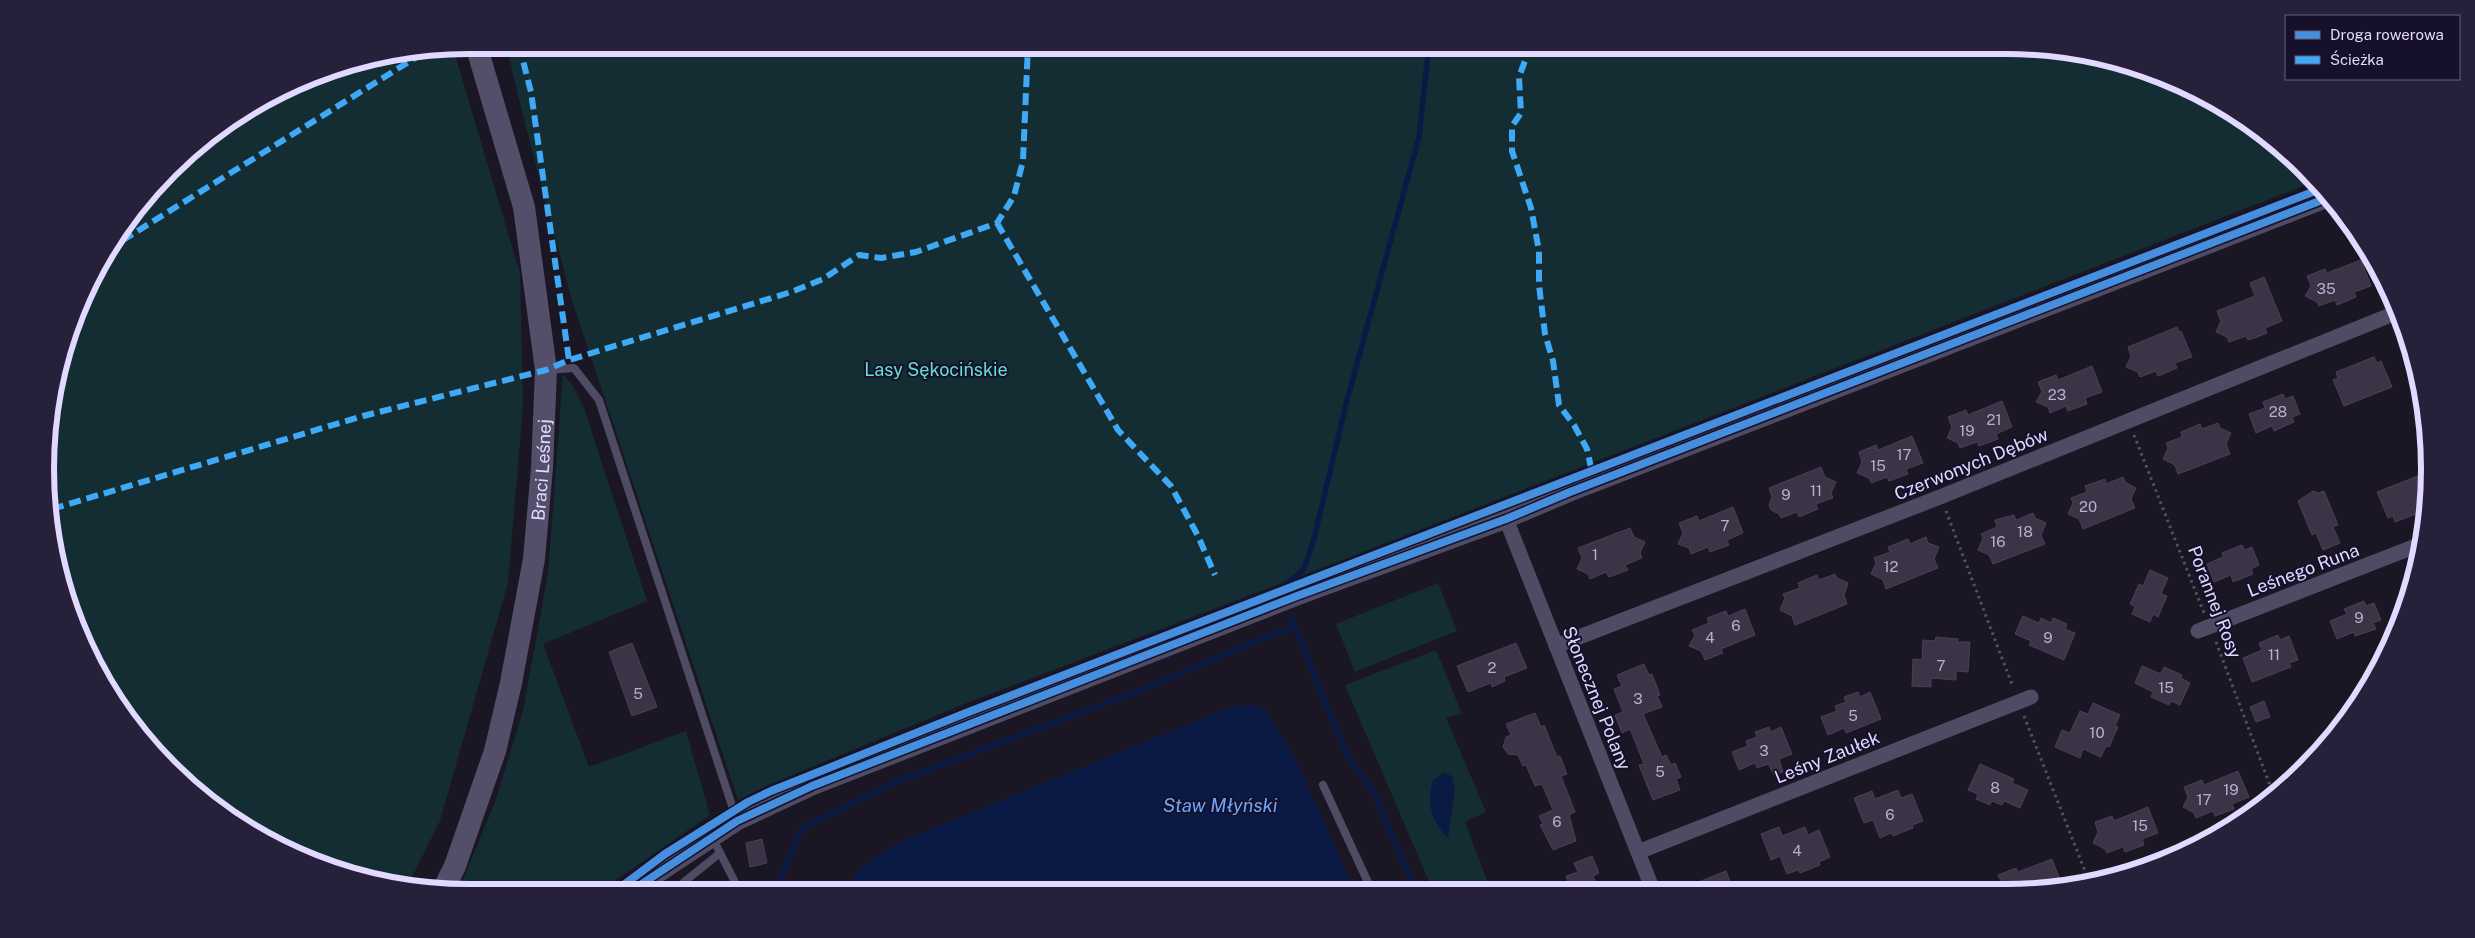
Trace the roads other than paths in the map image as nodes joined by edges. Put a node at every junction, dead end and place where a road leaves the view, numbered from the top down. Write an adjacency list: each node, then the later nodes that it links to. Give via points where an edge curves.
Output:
1 (479, 54): 4 (main road, Braci Leśnej, via 524,207)
2 (2322, 200): 5 (street)
3 (2392, 315): 8 (street, Czerwonych Dębów, via 1940,497)
4 (546, 370): 11 (lane, via 574,368 599,400); 14 (main road, Braci Leśnej, via 534,559 511,683 495,752)
5 (1506, 519): 8 (street, Słonecznej Polany); 11 (street, via 1038,696 812,786)
6 (2414, 547): 7 (street, Leśnego Runa)
7 (2204, 628)
8 (1556, 646): 13 (street, Słonecznej Polany)
9 (2025, 699): 13 (street, Leśny Zaułek)
10 (1323, 785): 18 (lane)
11 (737, 821): 12 (street)
12 (716, 845): 15 (street); 16 (lane); 17 (lane)
13 (1638, 852): 19 (street, Słonecznej Polany)
14 (446, 883)
15 (644, 884)
16 (683, 884)
17 (736, 884)
18 (1369, 884)
19 (1651, 884)

